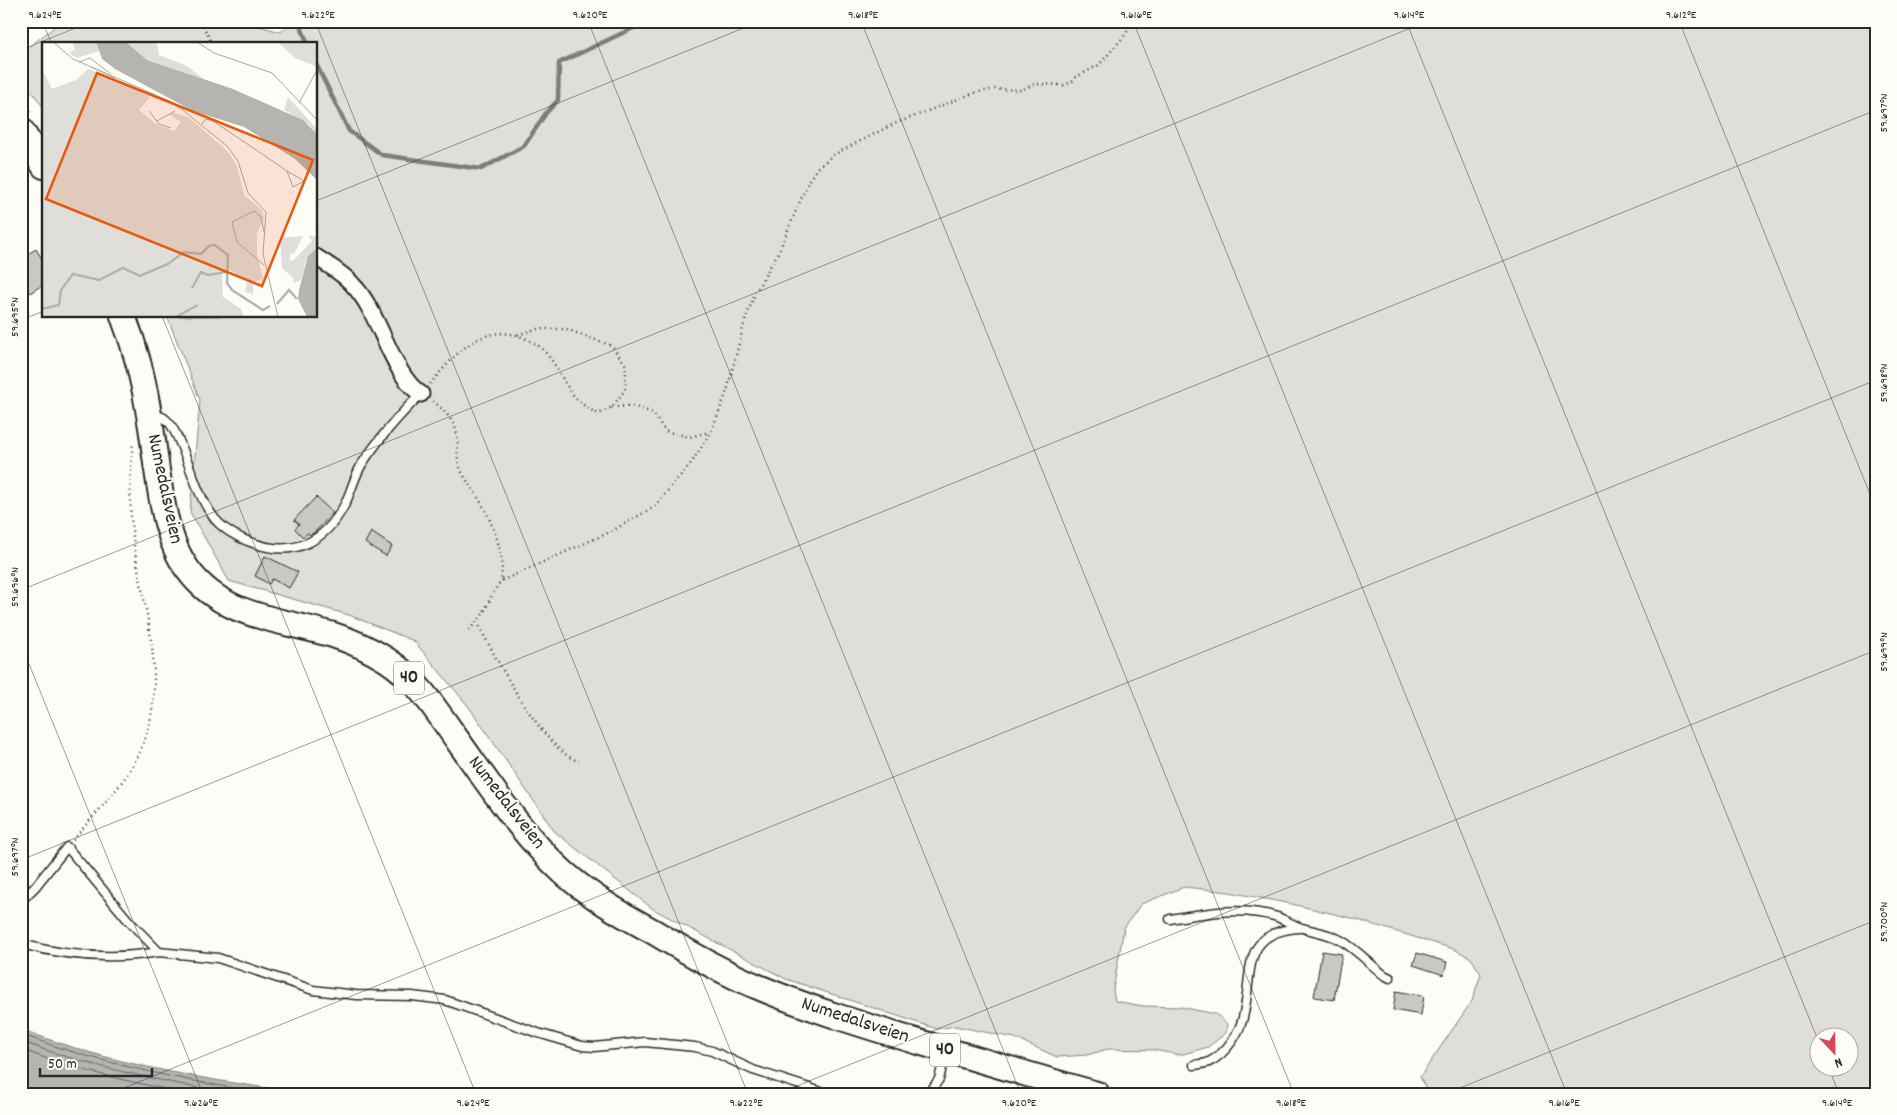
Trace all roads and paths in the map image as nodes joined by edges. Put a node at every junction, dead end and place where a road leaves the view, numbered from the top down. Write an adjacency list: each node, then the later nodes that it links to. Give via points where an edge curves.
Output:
1 (201, 21): 3 (path)
2 (1131, 21): 13 (path, via 1126,34 1099,65 1072,82 974,93 894,124 833,155 817,168 779,251 755,293 727,391)
3 (211, 42)
4 (27, 107): 5 (path)
5 (22, 120): 6 (main road)
6 (42, 162)
7 (318, 258): 10 (street, via 354,285 373,314 404,378)
8 (124, 318): 12 (main road, Numedalsveien / 40, via 135,350)
9 (516, 335): 10 (path, via 490,334 472,341); 11 (path, via 534,342 547,354 567,388 588,409 599,414); 11 (path, via 536,329 566,329 612,346 626,365 625,390)
10 (421, 394): 12 (lane, via 364,462 345,505 326,531 314,541 285,549 267,548 246,541 218,522 200,495 171,425 163,417); 15 (path, via 442,408 453,423 457,435 456,454 462,471 483,507 499,546 503,566)
11 (612, 406): 13 (path, via 632,406 653,413 665,431 689,437)
12 (150, 416): 26 (main road, Numedalsveien / 40, via 173,542 187,569 203,587 255,616 333,635 362,646 394,665 433,706 539,848 565,874 622,914 756,986 846,1019)
13 (711, 432): 15 (path, via 692,462 654,507 610,532)
14 (131, 458): 19 (path, via 133,537 153,666 151,713 140,751 130,770)
15 (501, 581): 16 (path)
16 (477, 622): 17 (path); 18 (path, via 510,685 526,708 555,745 570,759)
17 (469, 630)
18 (579, 761)
19 (68, 847): 20 (lane); 24 (lane)
20 (21, 901)
21 (1170, 919): 22 (lane, via 1206,912 1257,912)
22 (1302, 928): 25 (lane, via 1327,933 1343,942); 27 (lane, via 1276,932 1259,946 1250,968 1244,1013 1238,1030 1230,1044 1209,1062)
23 (21, 944): 24 (lane, via 49,952 90,956)
24 (159, 952): 28 (lane, via 218,958 313,990 356,996 412,996 445,1000 582,1046 645,1042 695,1047)
25 (1390, 978)
26 (946, 1050): 29 (lane, via 940,1079); 30 (main road, Numedalsveien / 40)
27 (1194, 1065)
28 (828, 1094)
29 (929, 1094)
30 (1097, 1094)

